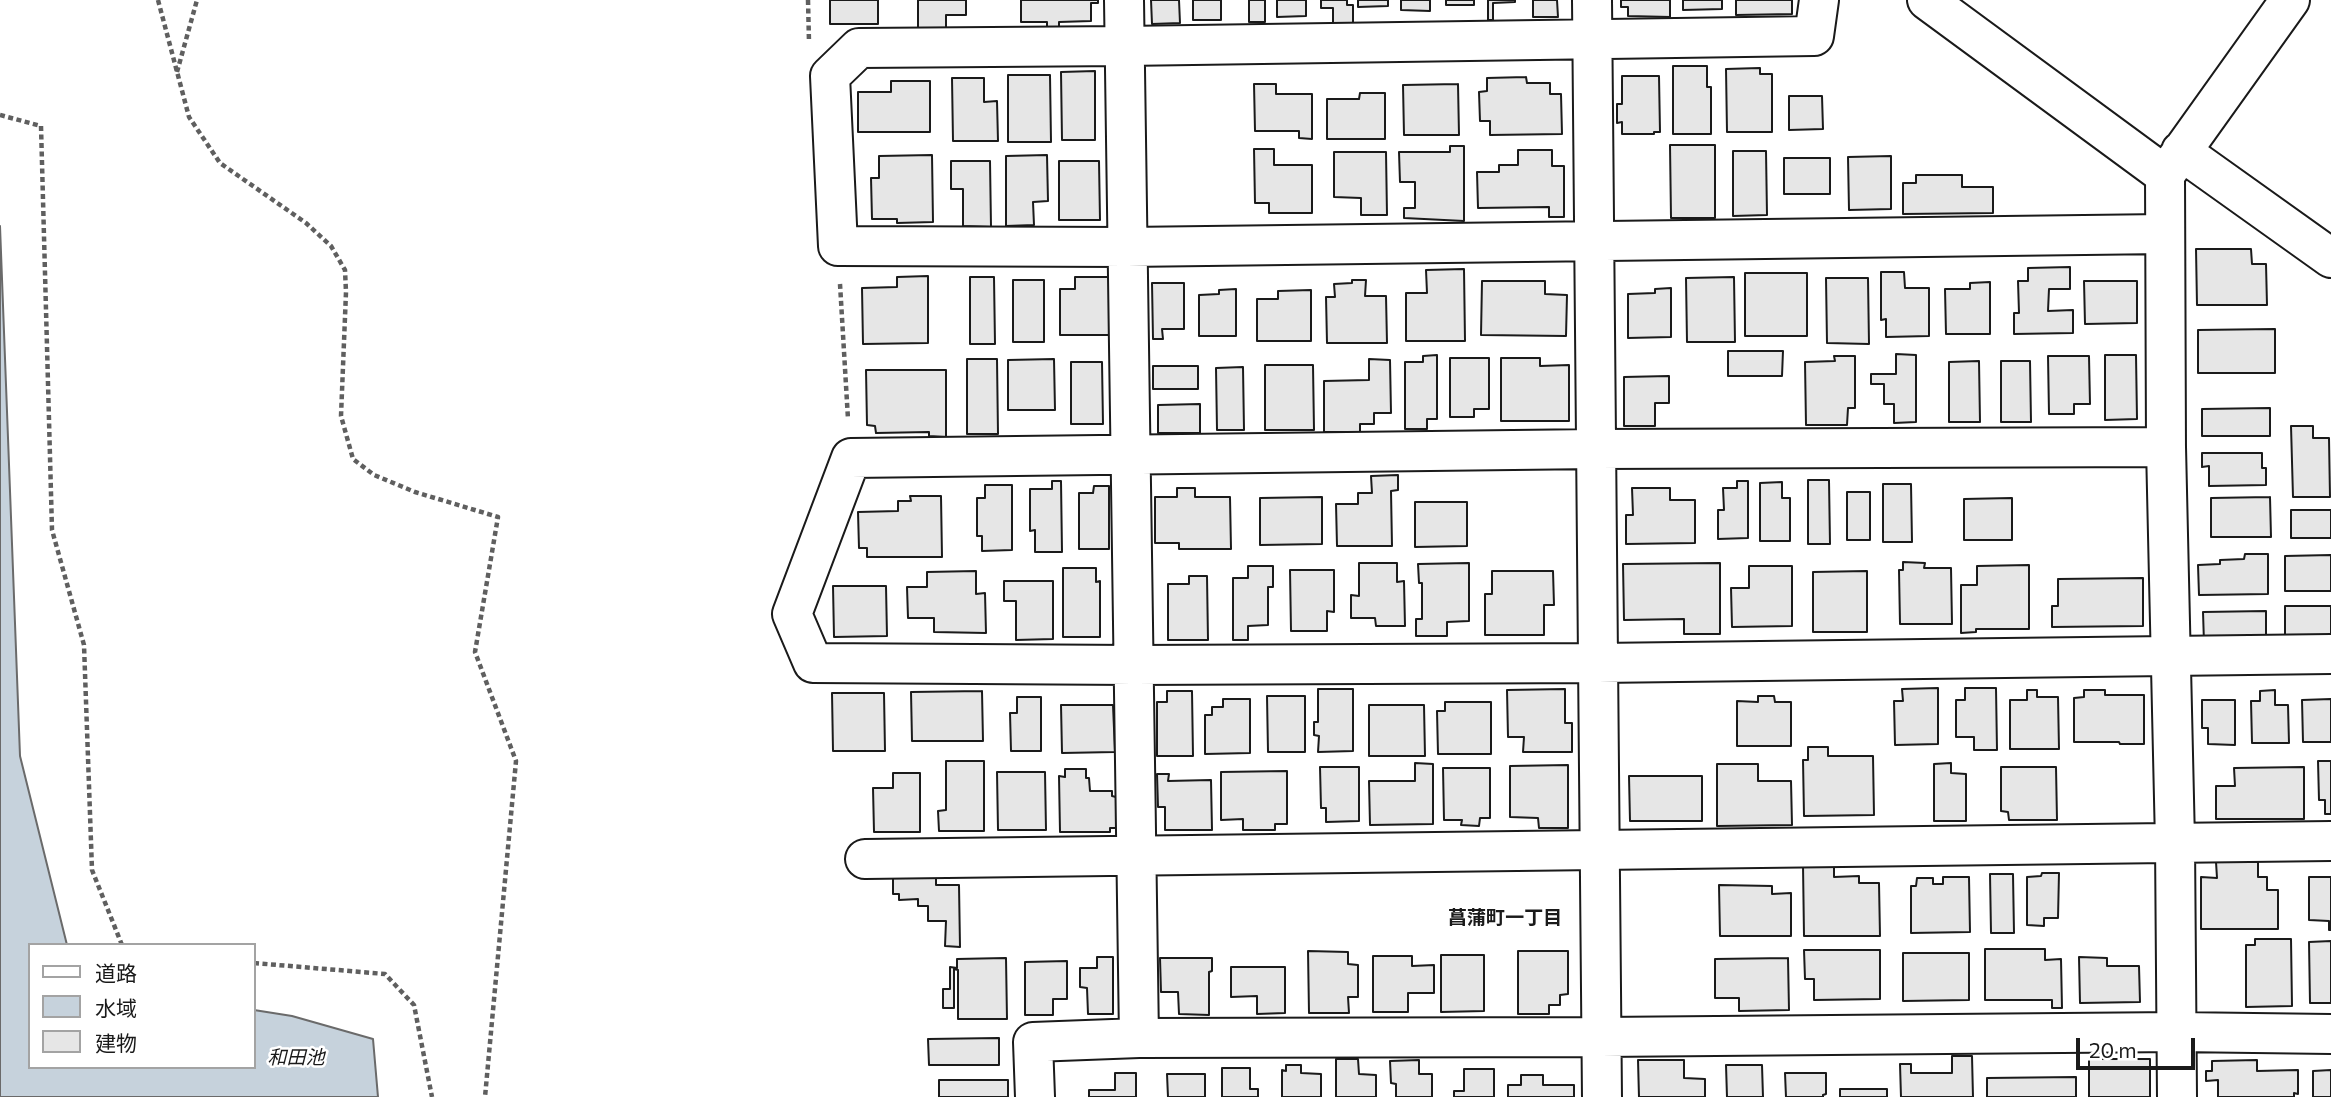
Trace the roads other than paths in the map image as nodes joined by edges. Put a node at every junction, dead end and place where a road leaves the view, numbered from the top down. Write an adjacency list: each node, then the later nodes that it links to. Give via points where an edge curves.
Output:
1 (1124, 0): 7 (street)
2 (1592, 0): 6 (street)
3 (1819, 0): 6 (street, via 1814,36)
4 (1927, 0): 8 (street)
5 (2279, 4): 8 (street)
6 (1592, 40): 7 (street); 10 (street)
7 (1124, 46): 11 (street); 11 (street, via 859,48 830,76 838,246)
8 (2173, 163): 9 (street); 12 (street)
9 (2164, 234): 10 (street); 13 (street)
10 (1595, 240): 11 (street); 14 (street)
11 (1127, 247): 15 (street)
12 (2331, 258)
13 (2166, 447): 14 (street); 17 (street)
14 (1596, 449): 15 (street); 18 (street)
15 (1131, 455): 19 (street); 19 (street, via 851,458 792,614 813,663)
16 (2331, 654): 17 (street)
17 (2171, 655): 18 (street); 21 (street)
18 (1598, 663): 19 (street); 22 (street)
19 (1134, 665): 23 (street)
20 (2331, 841): 21 (street)
21 (2175, 842): 22 (street); 25 (street)
22 (1600, 851): 23 (street); 27 (street)
23 (1135, 855): 24 (street); 28 (street)
24 (865, 859)
25 (2177, 1032): 26 (street); 27 (street); 31 (street)
26 (2331, 1034)
27 (1601, 1037): 28 (street); 30 (street)
28 (1139, 1038): 29 (street, via 1033,1042)
29 (1035, 1097)
30 (1602, 1097)
31 (2177, 1097)

